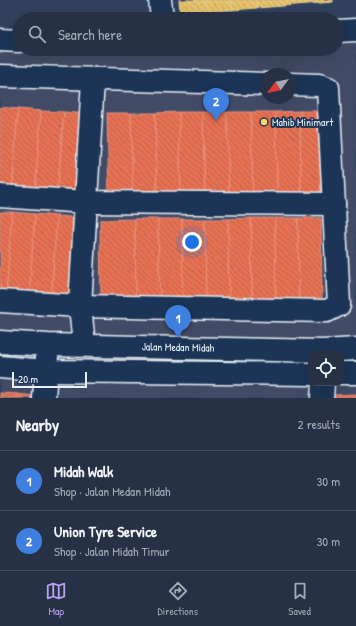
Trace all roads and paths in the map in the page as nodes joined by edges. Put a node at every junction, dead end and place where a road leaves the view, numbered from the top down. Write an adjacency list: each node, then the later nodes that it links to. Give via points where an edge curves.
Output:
1 (160, 0): 2 (street)
2 (161, 12)
3 (356, 30): 4 (street)
4 (344, 31)
5 (0, 40): 6 (street)
6 (12, 41)
7 (0, 76): 8 (street)
8 (93, 80): 9 (street); 12 (street)
9 (260, 84)
10 (296, 84): 13 (street, via 328,88)
11 (0, 196): 12 (street)
12 (86, 202): 13 (street); 15 (street)
13 (334, 204): 15 (street, via 339,305 327,311)
14 (0, 301): 15 (street)
15 (80, 306): 18 (street)
16 (0, 342): 17 (street, Jalan Medan Midah)
17 (48, 345): 18 (street, Jalan Medan Midah); 23 (street)
18 (84, 345): 21 (street, Jalan Medan Midah)
19 (356, 349): 20 (street, Jalan Medan Midah)
20 (344, 350)
21 (308, 352)
22 (0, 367): 23 (street)
23 (46, 371): 25 (street); 28 (street)
24 (356, 373): 26 (street)
25 (308, 374)
26 (344, 374)
27 (323, 386): 29 (street)
28 (44, 398)
29 (322, 398)

